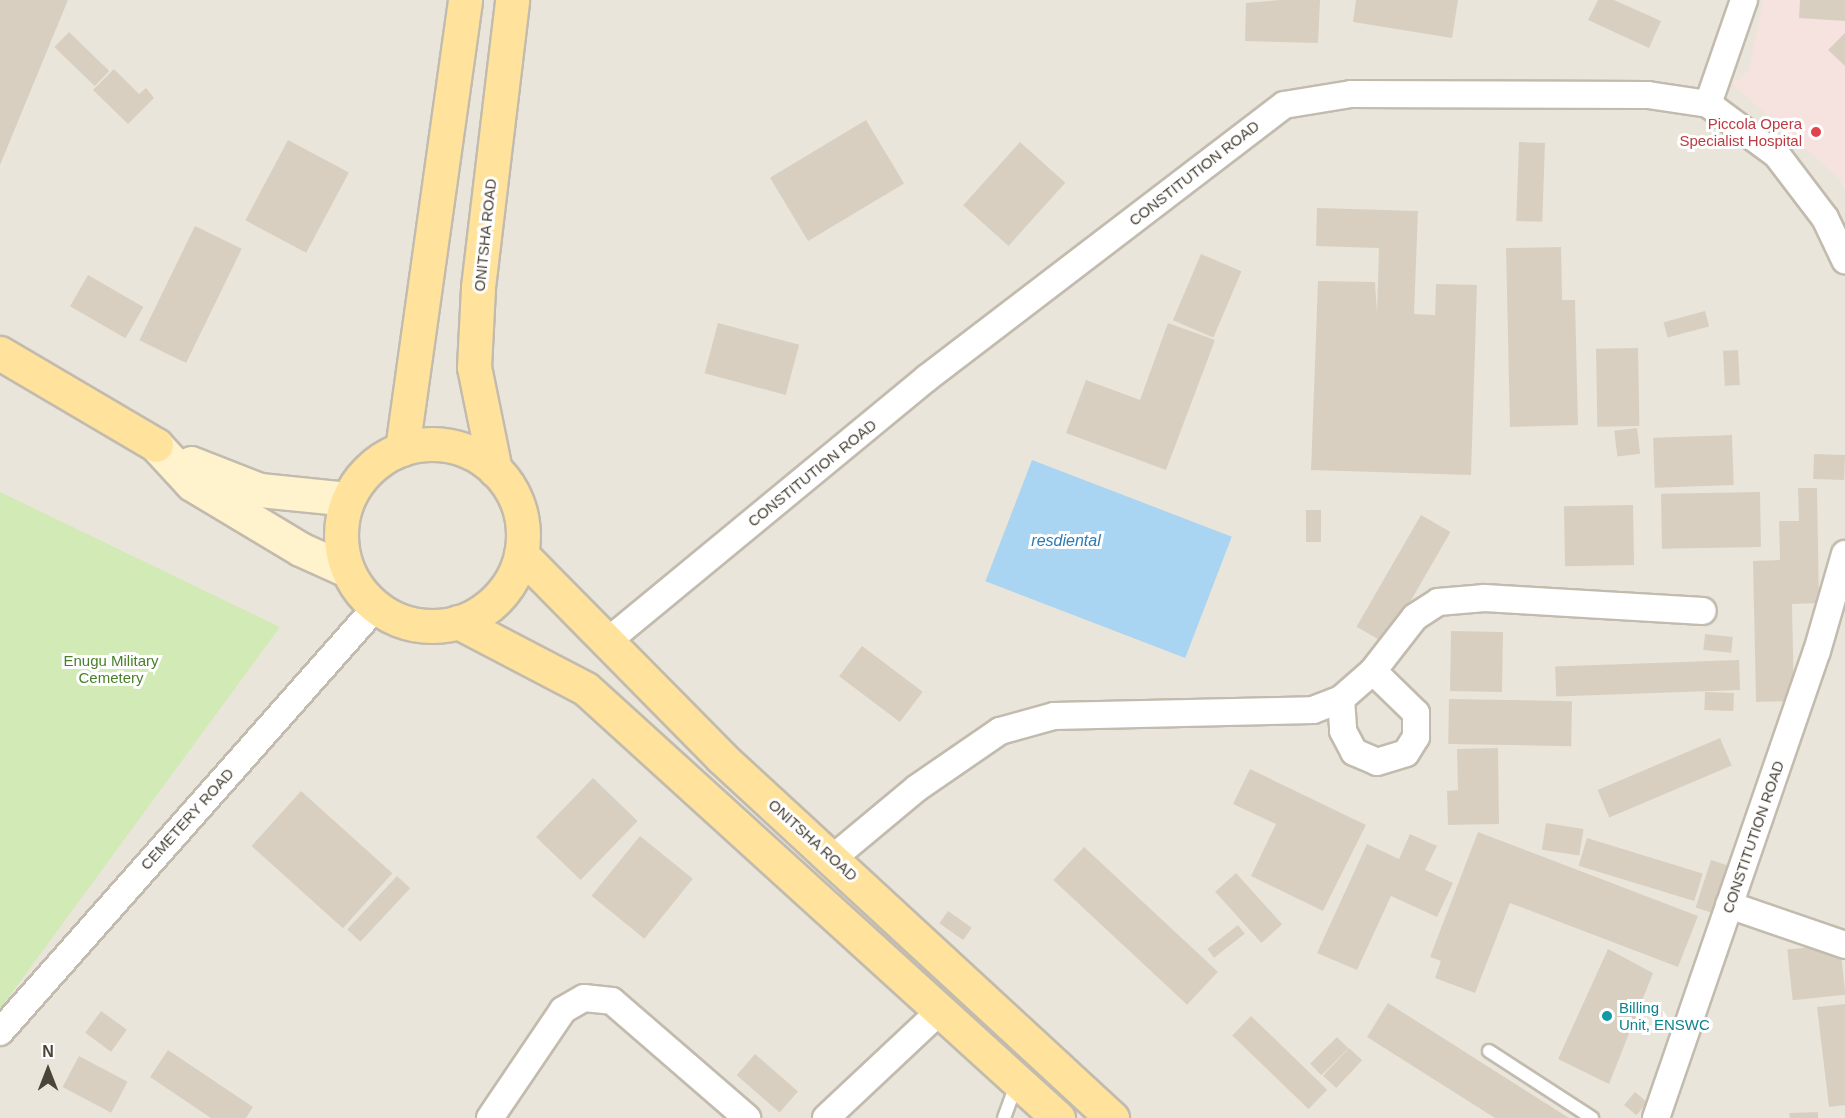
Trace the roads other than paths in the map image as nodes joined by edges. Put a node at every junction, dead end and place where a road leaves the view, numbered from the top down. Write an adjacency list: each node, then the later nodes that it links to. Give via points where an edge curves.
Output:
1 (465, 0): 8 (main road)
2 (512, 0): 9 (main road, ONITSHA ROAD, via 478,287 474,367)
3 (1744, 0): 4 (street)
4 (1708, 104): 5 (street, CONSTITUTION ROAD, via 1777,155 1825,218); 17 (street, CONSTITUTION ROAD, via 1648,95 1351,94 1284,105 927,378)
5 (1845, 260)
6 (0, 353): 7 (main road)
7 (156, 445): 10 (main road, via 221,479 260,490); 13 (main road, via 192,484 300,549)
8 (402, 449): 9 (main road, via 452,447); 10 (main road, via 380,460)
9 (495, 470): 11 (main road, via 513,494 523,523)
10 (348, 499): 13 (main road, via 341,522)
11 (522, 554): 16 (main road, via 500,596); 17 (main road, ONITSHA ROAD)
12 (1845, 554): 21 (street, CONSTITUTION ROAD, via 1817,651)
13 (347, 570): 14 (main road)
14 (376, 607): 16 (main road, via 415,624); 24 (street, CEMETERY ROAD)
15 (1703, 611): 18 (street, via 1485,598 1438,602 1400,632)
16 (458, 622): 23 (main road, via 586,689)
17 (608, 641): 20 (main road, ONITSHA ROAD, via 629,667 722,758)
18 (1372, 671): 19 (street); 19 (street, via 1416,713 1416,737 1406,753 1377,762 1354,752 1343,730)
19 (1341, 699): 20 (street, via 1287,714 1118,713 1027,722 968,749)
20 (833, 858): 32 (main road, ONITSHA ROAD)
21 (1729, 905): 22 (street); 34 (street, CONSTITUTION ROAD)
22 (1845, 945)
23 (939, 1012): 26 (main road); 29 (street)
24 (0, 1032)
25 (1489, 1051): 33 (lane)
26 (1018, 1081): 30 (lane); 31 (main road)
27 (490, 1118): 28 (street, via 564,1010 584,998 612,1001)
28 (747, 1118)
29 (826, 1118)
30 (1004, 1118)
31 (1058, 1118)
32 (1112, 1118)
33 (1592, 1118)
34 (1656, 1118)

